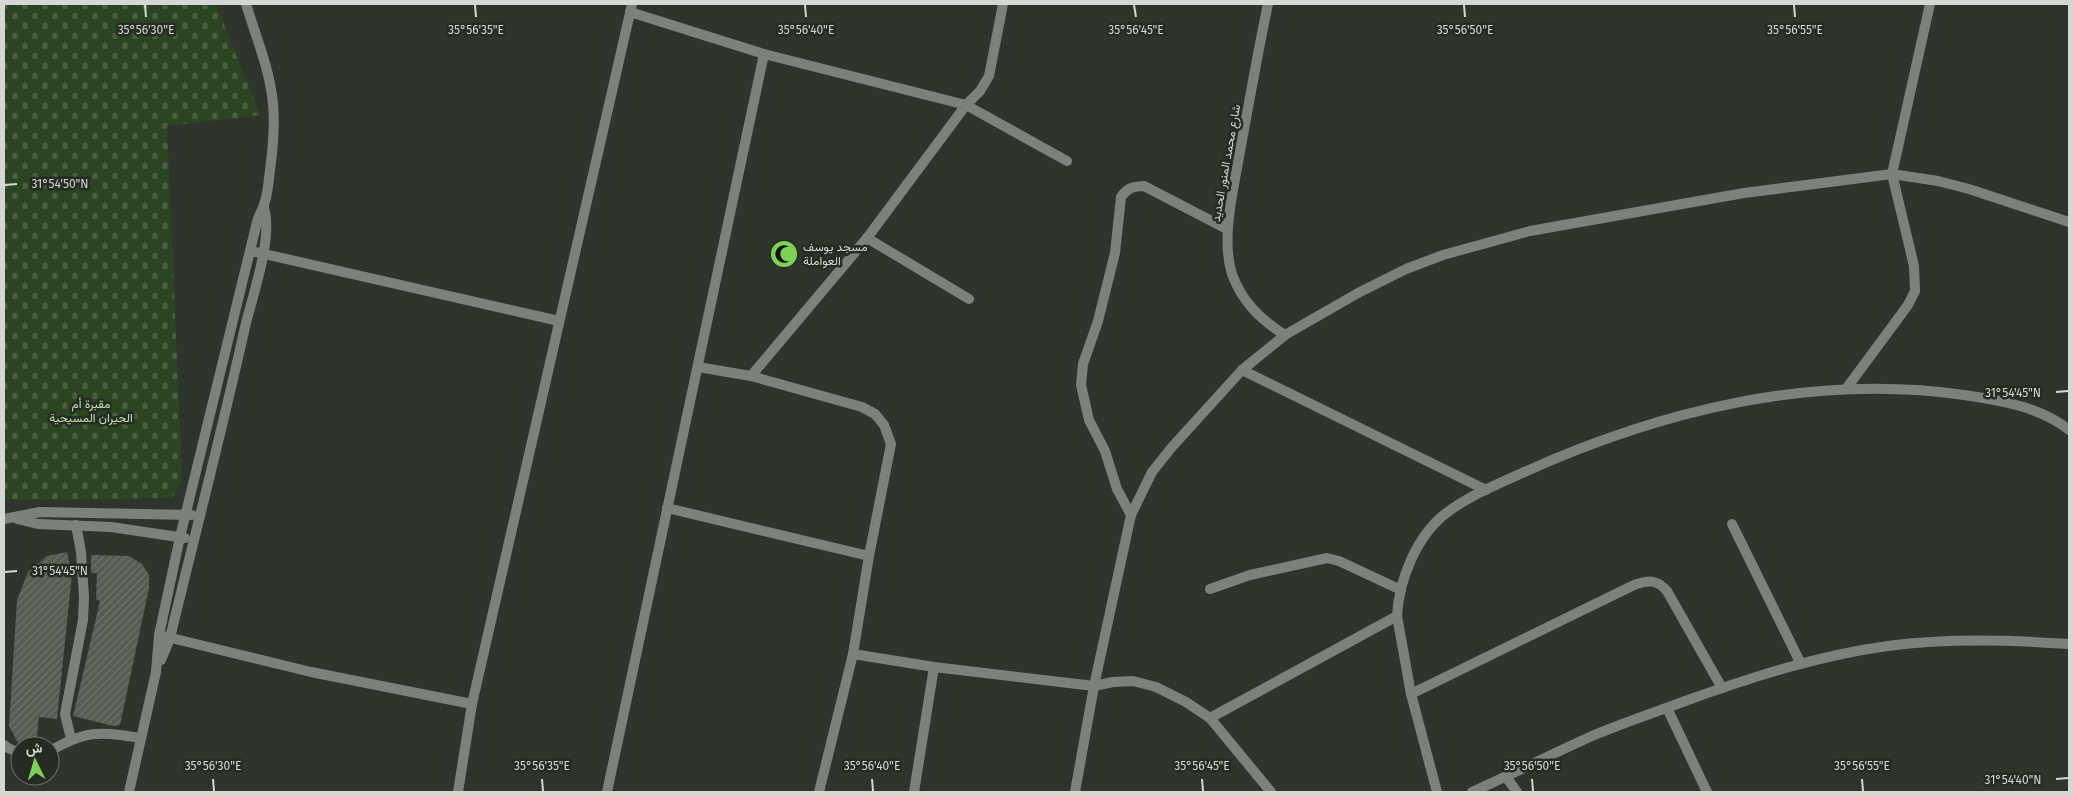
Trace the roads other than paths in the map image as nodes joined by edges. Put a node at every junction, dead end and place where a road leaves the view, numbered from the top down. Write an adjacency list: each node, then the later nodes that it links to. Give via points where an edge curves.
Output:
1 (246, 4): 10 (street, via 269,74 273,105 274,134)
2 (1003, 4): 7 (street, via 989,76)
3 (1268, 4): 12 (street, شارع محمد المنور الحديد)
4 (1930, 4): 9 (street)
5 (631, 8): 6 (street); 17 (street)
6 (764, 54): 7 (street); 19 (street)
7 (966, 106): 8 (street); 13 (street)
8 (1067, 161)
9 (1892, 174): 11 (street, via 1969,189); 18 (street, via 1744,193 1530,231 1443,255 1406,269); 22 (street, via 1914,266 1915,291)
10 (264, 208): 14 (street, via 258,218); 15 (street, via 268,219)
11 (2069, 222)
12 (1227, 229): 18 (street, شارع محمد المنور الحديد, via 1231,271 1246,303 1264,322); 27 (street, via 1144,186 1131,188 1121,197 1115,253 1098,321 1083,364 1081,385 1090,420 1105,451 1117,489)
13 (867, 238): 16 (street); 21 (street)
14 (250, 251): 15 (street); 26 (street)
15 (263, 254): 17 (street); 28 (street)
16 (969, 299)
17 (558, 321): 49 (street)
18 (1285, 335): 20 (street)
19 (698, 367): 21 (street); 25 (street)
20 (1242, 370): 24 (street); 27 (street, via 1152,472)
21 (752, 376): 35 (street, via 862,407 875,414 884,425 891,444)
22 (1846, 389): 23 (street, via 1924,389 1996,399 2034,412); 24 (street, via 1749,400 1668,418 1620,433)
23 (2069, 430)
24 (1486, 490): 37 (street, via 1445,514 1423,538)
25 (667, 508): 35 (street); 58 (street)
26 (186, 514): 28 (street); 29 (street, via 40,512); 33 (street)
27 (1131, 514): 46 (street)
28 (200, 516): 34 (street)
29 (16, 518): 30 (street); 32 (street, via 38,524)
30 (4, 519)
31 (1732, 524): 43 (street)
32 (76, 525): 33 (street); 53 (street, via 84,597 83,620 65,714)
33 (180, 537): 34 (street); 39 (street)
34 (194, 539): 40 (street)
35 (869, 556): 42 (street)
36 (1210, 590): 37 (street, via 1250,575 1327,558)
37 (1401, 590): 38 (street)
38 (1397, 616): 48 (street); 51 (street)
39 (160, 635): 40 (street); 45 (street)
40 (170, 638): 45 (street); 49 (street, via 311,672)
41 (2069, 644): 43 (street, via 1962,641 1909,644)
42 (853, 654): 44 (street); 59 (street)
43 (1801, 664): 47 (street)
44 (934, 667): 46 (street); 60 (street)
45 (156, 672): 52 (street)
46 (1094, 686): 51 (street, via 1133,681 1156,687); 61 (street)
47 (1722, 688): 48 (street, via 1668,591 1654,580 1634,585); 50 (street)
48 (1411, 694): 63 (street)
49 (472, 704): 57 (street)
50 (1667, 708): 55 (street, via 1593,736); 66 (street)
51 (1210, 718): 62 (street)
52 (141, 738): 53 (street, via 106,733); 56 (street)
53 (71, 739): 54 (street)
54 (60, 745)
55 (1506, 777): 64 (street); 65 (street)
56 (129, 792)
57 (458, 792)
58 (607, 792)
59 (819, 792)
60 (914, 792)
61 (1075, 792)
62 (1271, 792)
63 (1437, 792)
64 (1472, 792)
65 (1517, 792)
66 (1707, 792)

